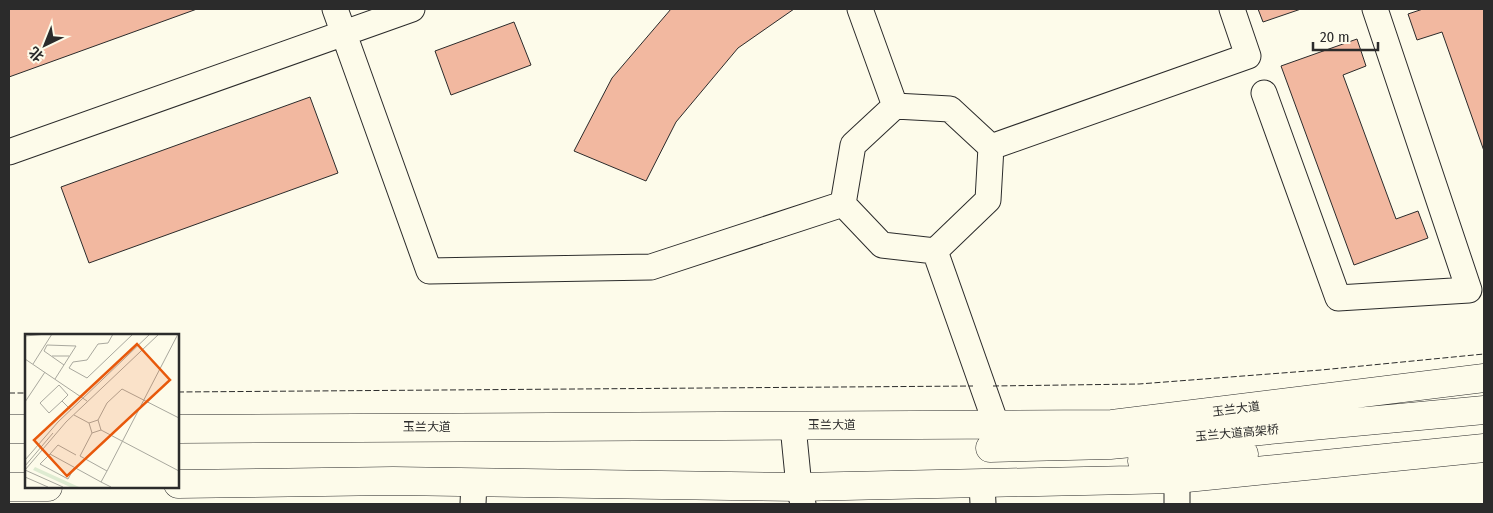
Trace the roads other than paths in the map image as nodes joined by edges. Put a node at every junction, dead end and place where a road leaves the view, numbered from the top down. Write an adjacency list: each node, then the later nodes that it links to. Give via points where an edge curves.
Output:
1 (336, 9): 6 (street)
2 (412, 9): 6 (street)
3 (860, 9): 8 (street)
4 (1232, 9): 9 (street, via 1248,56)
5 (1375, 9): 13 (street)
6 (344, 33): 10 (street); 11 (street, via 430,271 651,267)
7 (1264, 93): 13 (street, via 1338,298)
8 (895, 106): 9 (street, via 950,109); 11 (street, via 853,145)
9 (991, 147): 12 (street, via 988,200)
10 (9, 152)
11 (843, 204): 12 (street, via 882,245)
12 (935, 251): 22 (street)
13 (1477, 290)
14 (1484, 378): 22 (main road, 玉兰大道, via 1112,424)
15 (1484, 410): 22 (main road, 玉兰大道高架桥, via 1110,445)
16 (793, 426): 20 (main road, 玉兰大道); 22 (main road, 玉兰大道); 28 (street)
17 (1484, 428): 22 (main road, 玉兰大道高架桥, via 1242,454)
18 (9, 429): 19 (main road)
19 (25, 429)
20 (179, 429)
21 (1484, 448): 26 (main road, 玉兰大道)
22 (988, 465): 26 (main road, 玉兰大道); 28 (main road, 玉兰大道)
23 (179, 484): 27 (main road, 玉兰大道, via 393,481)
24 (9, 488): 25 (main road)
25 (25, 488)
26 (1177, 491)
27 (474, 493): 28 (main road, 玉兰大道)
28 (801, 496)

